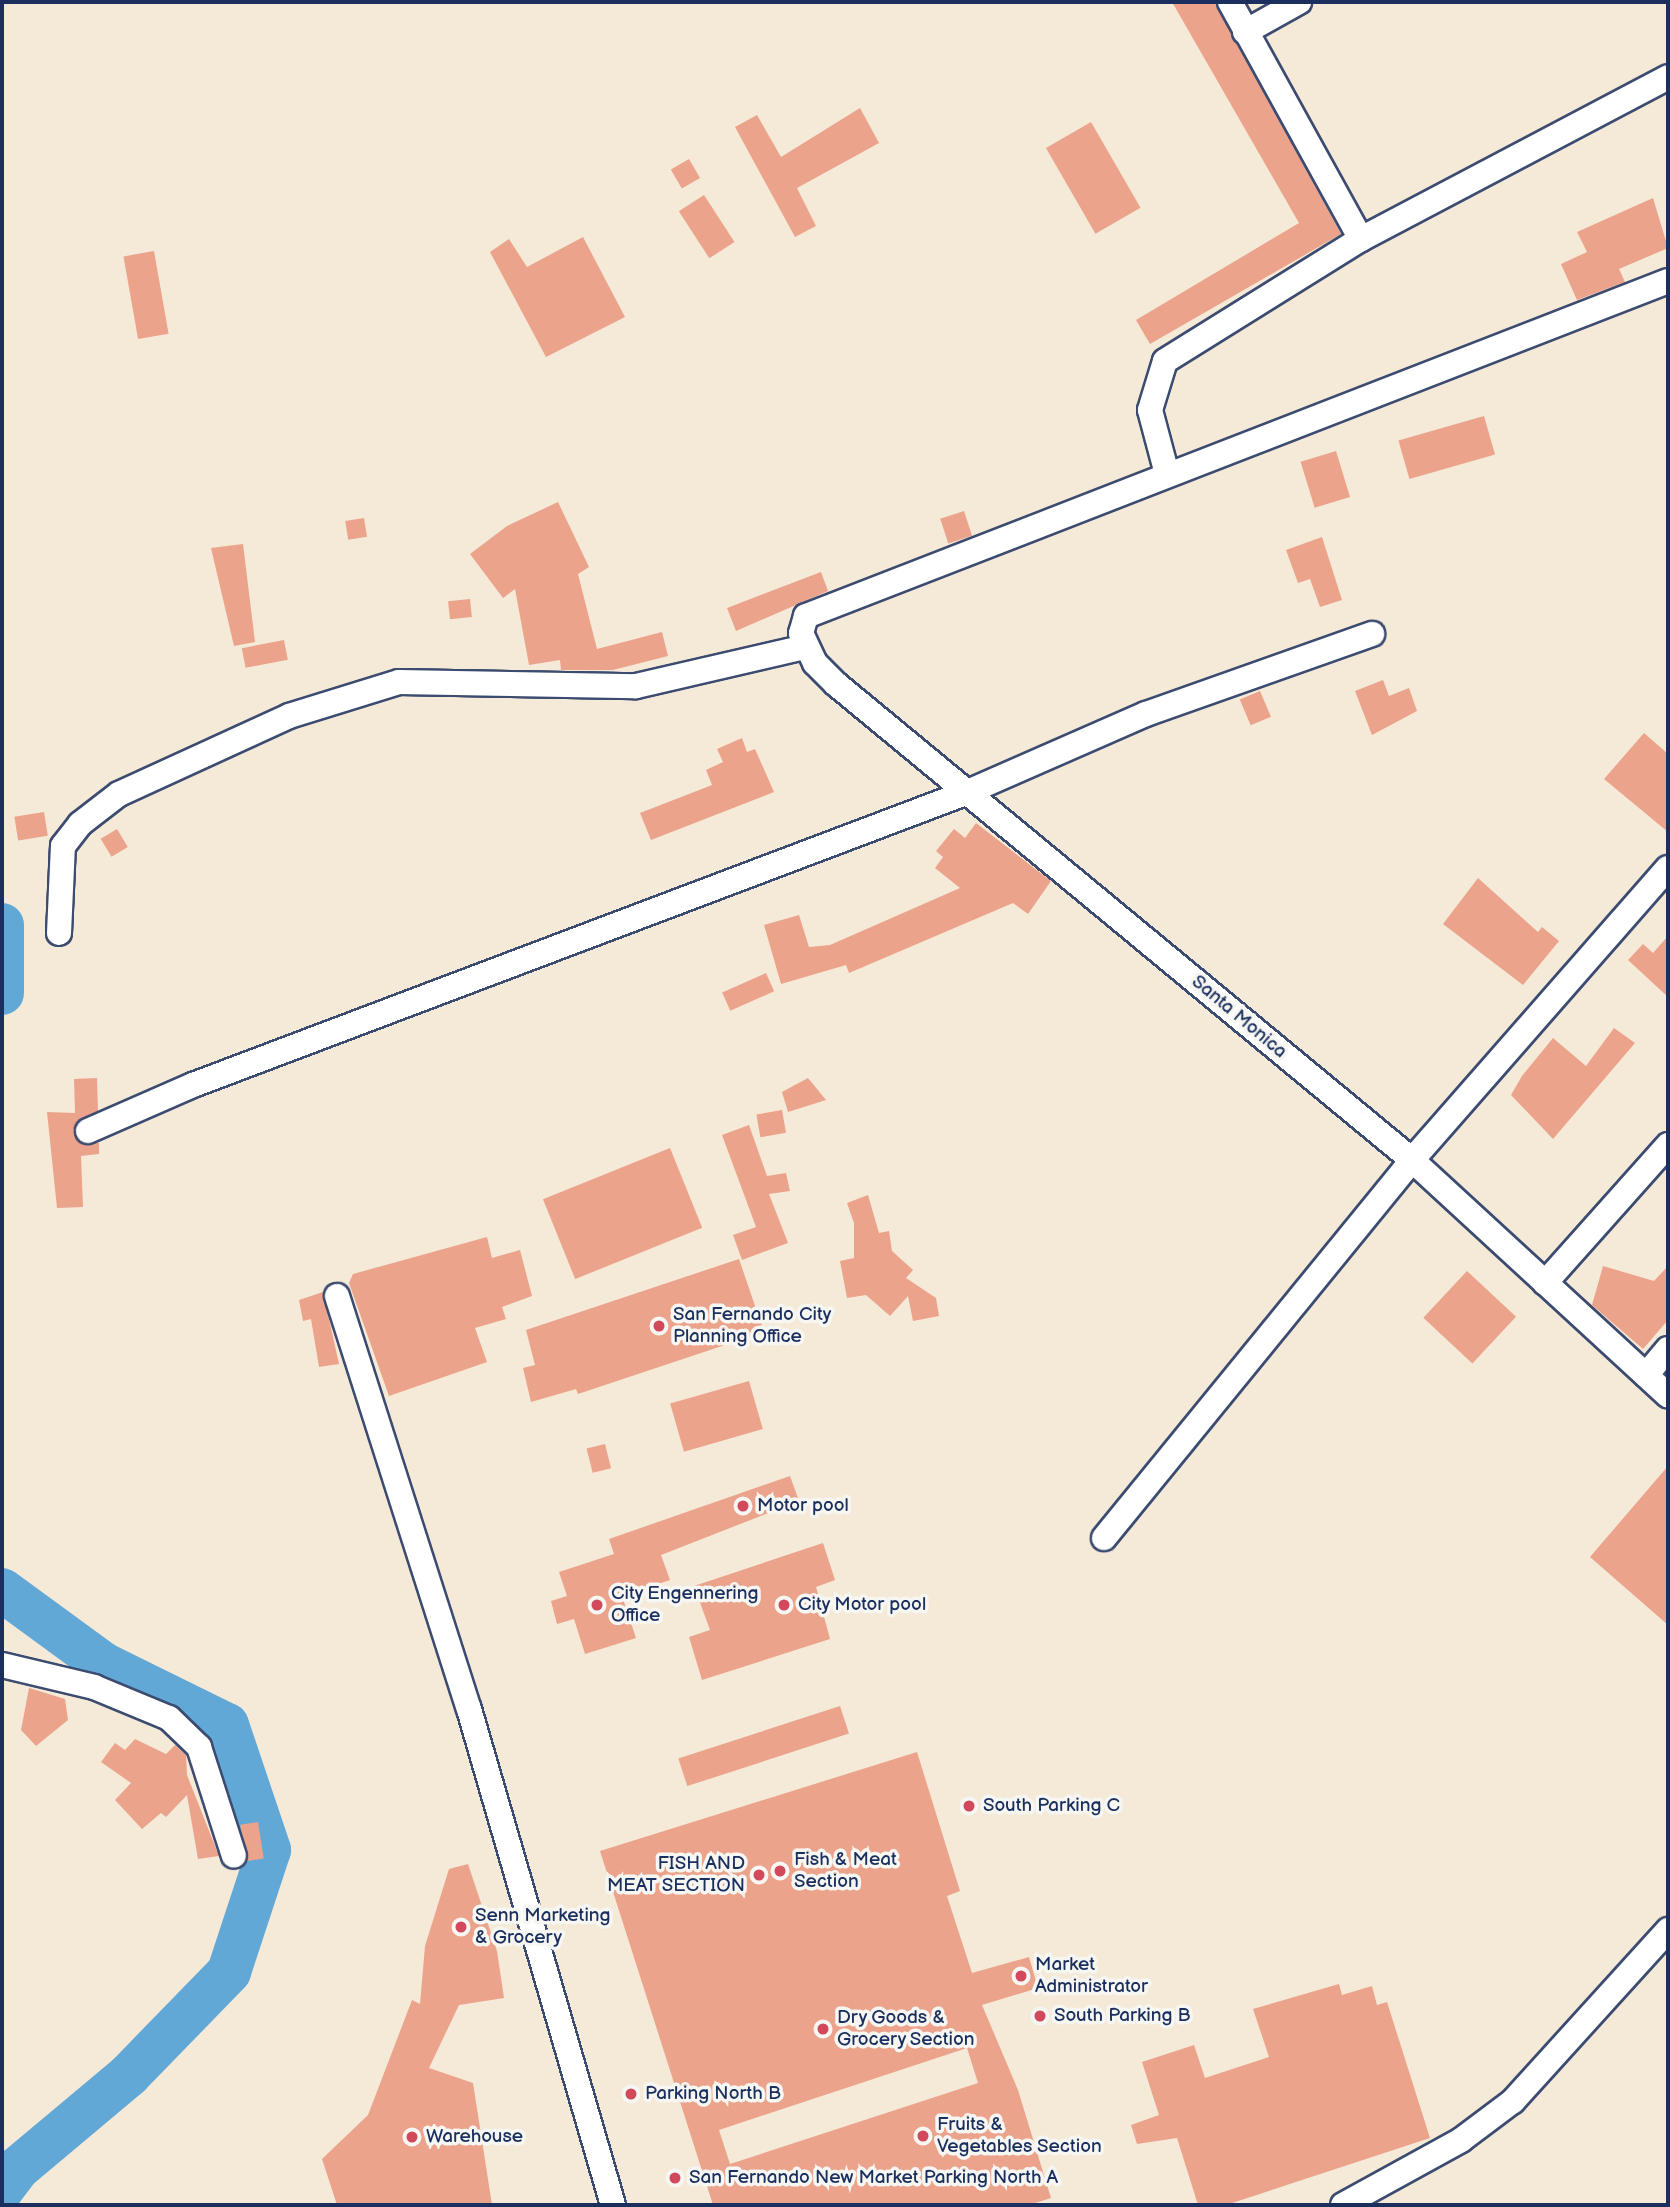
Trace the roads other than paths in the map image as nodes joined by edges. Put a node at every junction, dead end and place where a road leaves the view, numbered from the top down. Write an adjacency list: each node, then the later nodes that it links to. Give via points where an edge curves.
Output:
1 (1230, 2): 3 (street)
2 (1299, 2): 3 (street)
3 (1245, 32): 5 (street)
4 (1668, 77): 5 (street)
5 (1361, 239): 7 (street, via 1165,361 1150,410)
6 (1668, 281): 7 (street)
7 (1167, 474): 9 (street, via 806,616)
8 (1372, 634): 10 (street, via 1095,734)
9 (805, 647): 10 (street, Santa Monica, via 836,684); 12 (street, via 636,686 399,682 289,716 119,794 80,824 63,846)
10 (968, 792): 13 (street, via 194,1085); 15 (street, Santa Monica)
11 (1668, 868): 15 (street)
12 (58, 933)
13 (88, 1131)
14 (1668, 1145): 16 (street)
15 (1412, 1160): 16 (street, Santa Monica); 21 (street)
16 (1545, 1283): 19 (street, Santa Monica)
17 (337, 1296): 26 (street, via 468,1709)
18 (1668, 1349): 19 (street)
19 (1646, 1375): 20 (street, Santa Monica)
20 (1668, 1395)
21 (1104, 1538)
22 (2, 1665): 23 (street, via 94,1687 169,1718 199,1747)
23 (234, 1856)
24 (1668, 1930): 25 (street, via 1513,2101)
25 (1357, 2203)
26 (613, 2205)

